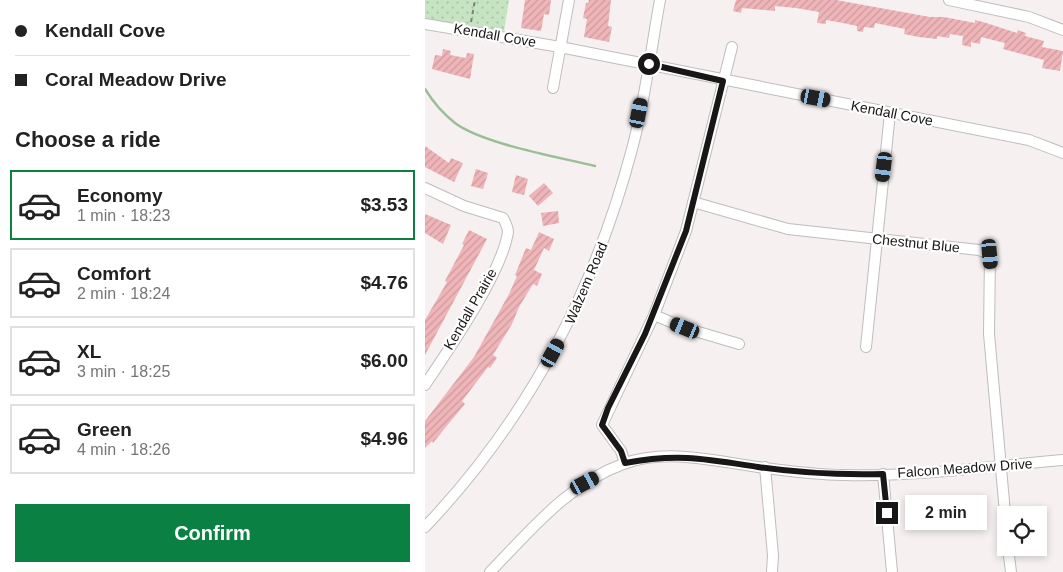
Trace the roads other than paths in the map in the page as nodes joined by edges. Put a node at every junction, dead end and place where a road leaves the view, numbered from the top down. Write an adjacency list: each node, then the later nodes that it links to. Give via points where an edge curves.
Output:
1 (569, 0): 6 (street)
2 (660, 0): 8 (street, Walzem Road)
3 (949, 0): 5 (street, via 1029,17)
4 (425, 24): 6 (street, Kendall Cove)
5 (1063, 30)
6 (560, 47): 8 (street, Kendall Cove); 10 (street)
7 (732, 47): 9 (street)
8 (649, 64): 9 (street, Kendall Cove); 26 (street, Walzem Road, via 633,147 612,220 563,337 486,457)
9 (723, 81): 11 (street, Kendall Cove); 14 (street)
10 (553, 88)
11 (891, 113): 12 (street, Kendall Cove, via 1029,140); 15 (street)
12 (1063, 153)
13 (425, 188): 19 (street, Kendall Prairie, via 464,206 503,218 508,230 487,284)
14 (693, 202): 15 (street, Chestnut Blue, via 788,229); 16 (street, via 686,231)
15 (876, 240): 18 (street); 22 (street, Chestnut Blue, via 979,250 990,254 989,334)
16 (654, 315): 17 (street); 21 (street, via 602,425 621,451)
17 (739, 344)
18 (866, 347)
19 (425, 385)
20 (1063, 460): 22 (street, Falcon Meadow Drive)
21 (625, 463): 23 (street, Falcon Meadow Drive, via 651,458 695,457); 28 (street, Falcon Meadow Drive, via 570,492)
22 (1001, 465): 24 (street, Falcon Meadow Drive); 25 (street)
23 (765, 467): 24 (street, Falcon Meadow Drive, via 844,475); 29 (street)
24 (883, 474): 30 (street)
25 (1004, 506)
26 (425, 527)
27 (1009, 556): 31 (street)
28 (490, 572)
29 (772, 572)
30 (892, 572)
31 (1011, 572)

